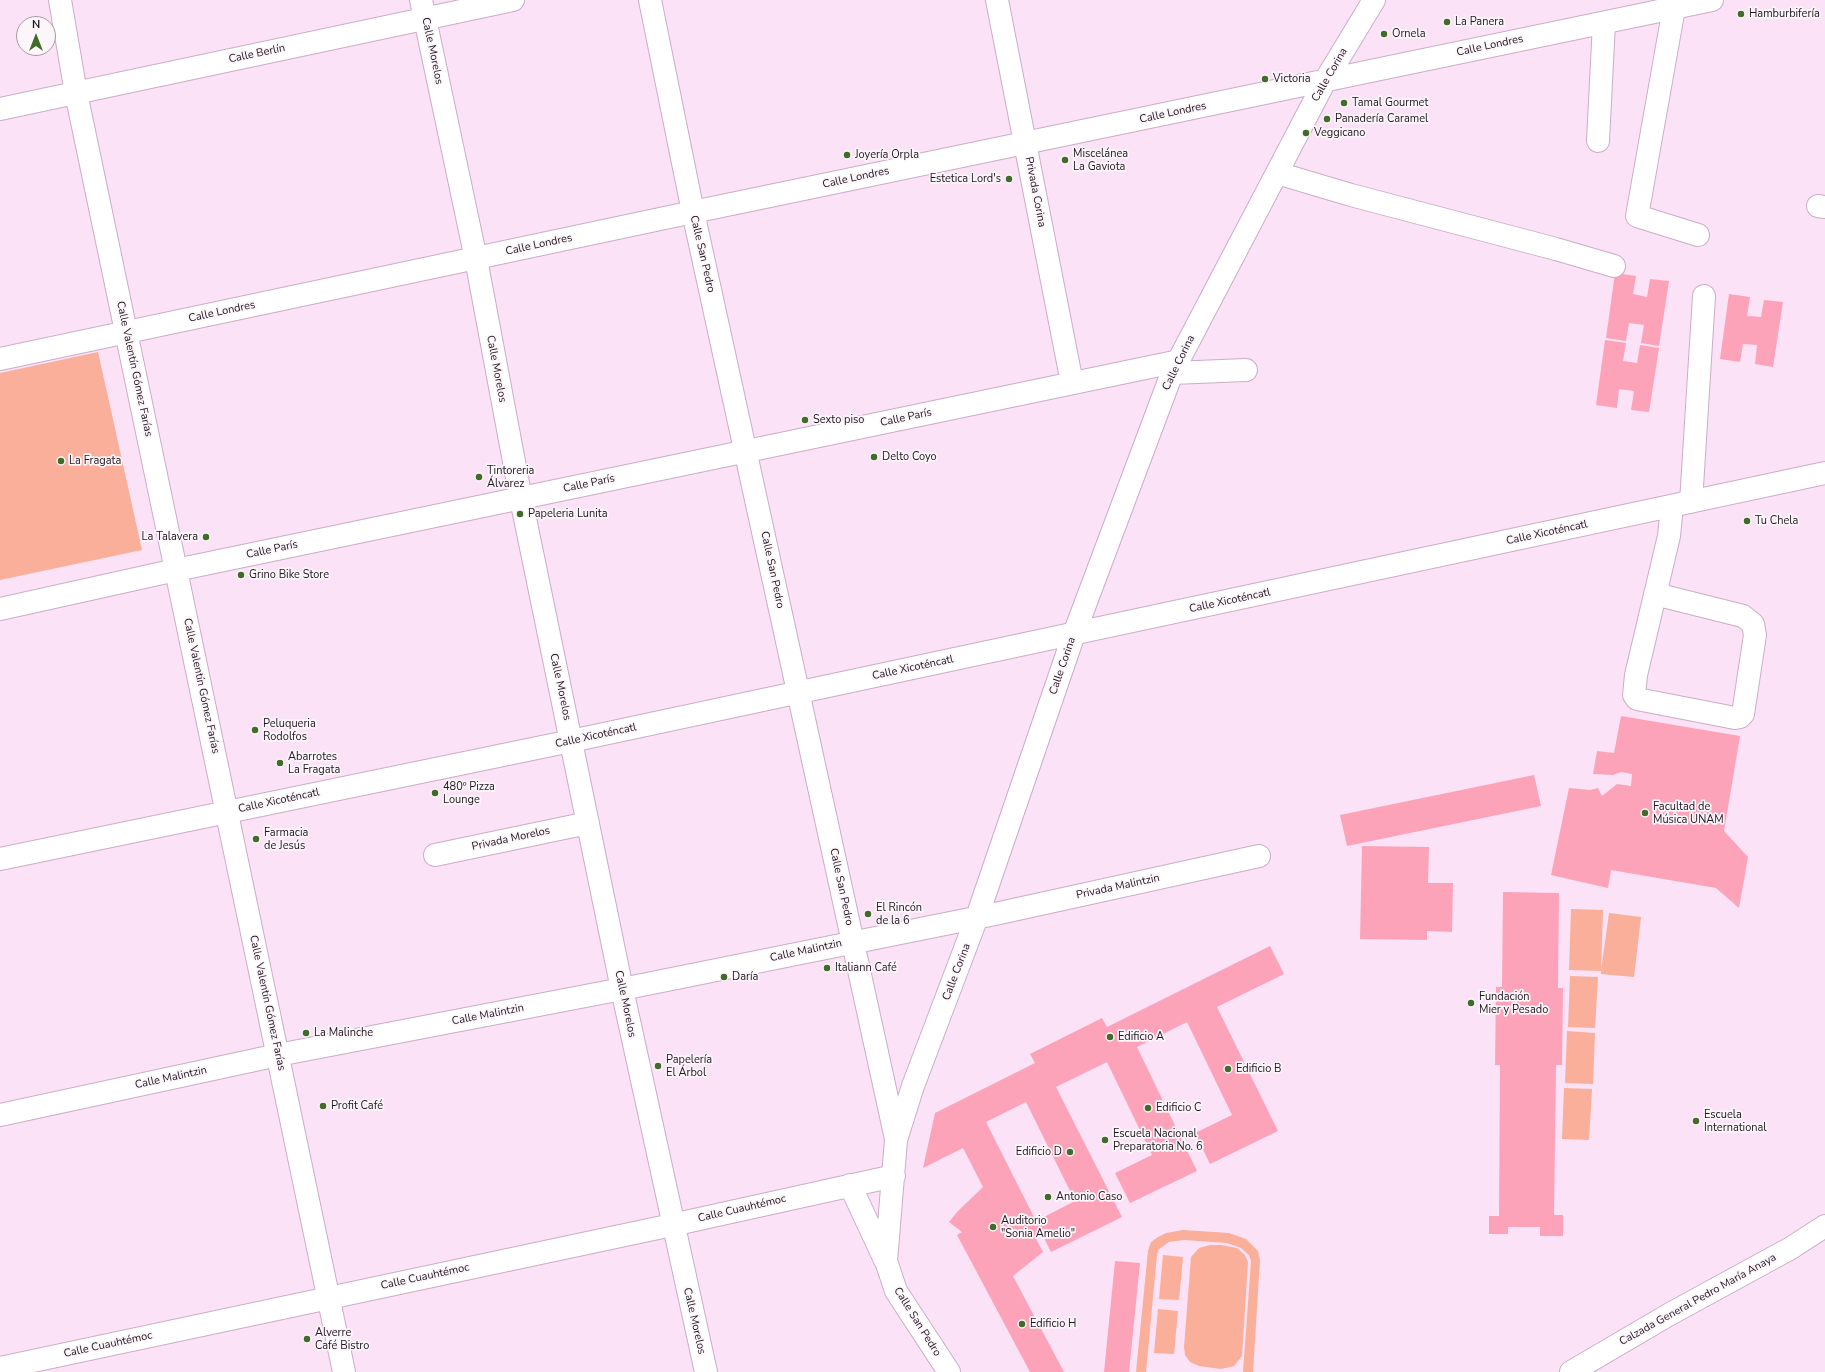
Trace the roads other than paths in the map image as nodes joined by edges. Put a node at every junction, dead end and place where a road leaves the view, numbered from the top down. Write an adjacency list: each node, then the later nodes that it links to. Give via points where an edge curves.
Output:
1 (60, 0): 11 (street, Calle Valentín Gómez Farías)
2 (513, 0): 8 (street, Calle Berlín)
3 (650, 0): 16 (street, Calle San Pedro)
4 (997, 0): 14 (street, Privada Corina)
5 (1374, 0): 10 (street, Calle Corina)
6 (1712, 0): 7 (street, Calle Londres)
7 (1674, 8): 9 (street, Calle Londres); 17 (street, via 1637,216)
8 (424, 9): 11 (street, Calle Berlín); 18 (street, Calle Morelos)
9 (1604, 23): 10 (street, Calle Londres); 13 (street)
10 (1325, 81): 14 (street, Calle Londres); 15 (street, Calle Corina)
11 (76, 93): 12 (street, Calle Berlín); 21 (street, Calle Valentín Gómez Farías)
12 (0, 109)
13 (1598, 141)
14 (1026, 144): 16 (street, Calle Londres); 25 (street, Privada Corina)
15 (1286, 176): 19 (street); 23 (street, Calle Corina)
16 (693, 212): 18 (street, Calle Londres); 26 (street, Calle San Pedro)
17 (1698, 235)
18 (476, 259): 21 (street, Calle Londres); 28 (street, Calle Morelos)
19 (1614, 266)
20 (1704, 296): 29 (street)
21 (126, 332): 22 (street, Calle Londres); 30 (street, Calle Valentín Gómez Farías)
22 (0, 359)
23 (1175, 367): 24 (street, Calle París); 25 (street, Calle París); 33 (street, Calle Corina)
24 (1246, 370)
25 (1072, 384): 26 (street, Calle París)
26 (746, 451): 28 (street, Calle París); 34 (street, Calle San Pedro)
27 (1825, 473): 29 (street, Calle Xicoténcatl)
28 (521, 499): 30 (street, Calle París); 35 (street, Calle Morelos)
29 (1682, 504): 31 (street, via 1669,536); 33 (street, Calle Xicoténcatl)
30 (176, 570): 32 (street, Calle París); 36 (street, Calle Valentín Gómez Farías)
31 (1655, 594): 31 (street, via 1636,675 1634,695 1637,699 1740,717 1743,714 1755,635 1753,624 1743,616)
32 (0, 609)
33 (1074, 634): 34 (street, Calle Xicoténcatl); 41 (street, Calle Corina)
34 (798, 692): 35 (street, Calle Xicoténcatl); 42 (street, Calle San Pedro)
35 (571, 741): 36 (street, Calle Xicoténcatl); 37 (street, Calle Morelos)
36 (228, 811): 40 (street, Calle Xicoténcatl); 44 (street, Calle Valentín Gómez Farías)
37 (588, 823): 38 (street, Privada Morelos); 43 (street, Calle Morelos)
38 (435, 855)
39 (1259, 856): 41 (street, Privada Malintzin)
40 (0, 859)
41 (977, 917): 42 (street, Calle Malintzin); 46 (street, Calle Corina, via 913,1086)
42 (853, 941): 43 (street, Calle Malintzin); 46 (street, Calle San Pedro)
43 (622, 989): 44 (street, Calle Malintzin); 49 (street, Calle Morelos)
44 (278, 1055): 45 (street, Calle Malintzin); 52 (street, Calle Valentín Gómez Farías)
45 (0, 1115)
46 (896, 1140): 47 (street, Calle Corina)
47 (894, 1176): 48 (street, Calle Cuauhtémoc); 51 (street, Calle San Pedro)
48 (850, 1185): 49 (street, Calle Cuauhtémoc); 51 (street)
49 (672, 1225): 52 (street, Calle Cuauhtémoc); 55 (street, Calle Morelos)
50 (1825, 1226): 57 (street, Calzada General Pedro María Anaya, via 1791,1248)
51 (886, 1261): 56 (street, Calle San Pedro, via 896,1291)
52 (328, 1297): 53 (street, Calle Cuauhtémoc); 54 (street, Calle Valentín Gómez Farías)
53 (0, 1368)
54 (344, 1372)
55 (706, 1372)
56 (949, 1372)
57 (1571, 1372)

